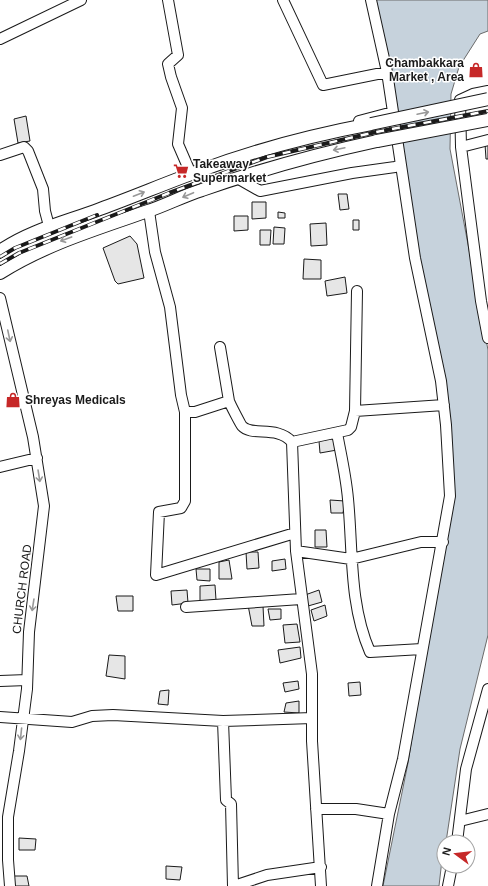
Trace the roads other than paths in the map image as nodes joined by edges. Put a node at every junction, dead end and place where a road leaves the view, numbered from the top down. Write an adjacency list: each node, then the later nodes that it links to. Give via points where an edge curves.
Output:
1 (81, 0): 5 (street)
2 (168, 0): 16 (street, via 178,56 168,64 182,108 178,144)
3 (283, 0): 6 (street, via 323,85)
4 (371, 0): 6 (street)
5 (0, 39)
6 (387, 72): 9 (street)
7 (488, 91): 12 (street, via 460,100)
8 (488, 99): 14 (main road, one-way to 8, bridge, via 271,147 324,133)
9 (393, 112): 14 (street, via 235,153); 15 (street)
10 (488, 120): 17 (main road, one-way to 17, bridge, via 323,152)
11 (488, 140): 12 (street)
12 (461, 147): 26 (street, via 481,301)
13 (0, 155): 21 (street, via 24,147 28,151 43,189)
14 (219, 165): 16 (main road)
15 (401, 165): 17 (street, via 260,190); 30 (street, via 415,258)
16 (191, 174): 18 (main road, one-way to 16)
17 (237, 178): 19 (main road, one-way to 19)
18 (114, 204): 20 (main road); 21 (main road)
19 (149, 211): 20 (main road); 32 (street, via 155,252 170,307 180,395)
20 (120, 220): 23 (main road, one-way to 23, via 37,251)
21 (49, 226): 22 (main road)
22 (0, 251)
23 (0, 273)
24 (357, 291): 31 (street)
25 (0, 298): 35 (street, CHURCH ROAD, one-way to 35)
26 (486, 311): 27 (street)
27 (488, 338)
28 (220, 347): 29 (street)
29 (229, 402): 32 (street, via 195,412); 34 (street, via 242,426 251,431 269,431 286,436)
30 (444, 405): 31 (street); 38 (street, via 450,496)
31 (355, 411): 33 (street, via 351,427)
32 (185, 412): 37 (street, via 184,501 181,508 159,512 156,575)
33 (336, 433): 34 (street); 40 (street, via 345,468 349,500)
34 (292, 442): 37 (street)
35 (37, 458): 36 (street); 44 (street, CHURCH ROAD, one-way to 44, via 44,506 29,632)
36 (0, 468)
37 (295, 533): 39 (street)
38 (443, 542): 40 (street, via 421,542); 43 (street)
39 (296, 551): 40 (street); 41 (street)
40 (351, 559): 43 (street, via 362,632 370,652)
41 (301, 599): 42 (street); 49 (street, via 312,674)
42 (186, 607)
43 (422, 649): 53 (street, via 403,759)
44 (27, 680): 45 (street); 50 (street, CHURCH ROAD)
45 (0, 681)
46 (488, 689): 47 (street)
47 (486, 700): 56 (street, via 466,769)
48 (0, 717): 50 (street)
49 (312, 718): 51 (street); 52 (street)
50 (23, 719): 51 (street, via 72,722 92,716 113,715); 55 (street, CHURCH ROAD, one-way to 55, via 19,751)
51 (223, 721): 61 (street, via 226,800 231,804)
52 (316, 809): 53 (street, via 356,809); 58 (street)
53 (389, 814): 63 (street)
54 (488, 814): 56 (street)
55 (4, 817): 60 (street, CHURCH ROAD)
56 (460, 821): 57 (street)
57 (458, 834)
58 (321, 867): 61 (street, via 267,875); 62 (street)
59 (450, 874): 64 (street)
60 (10, 886)
61 (234, 886)
62 (321, 886)
63 (377, 886)
64 (448, 886)

